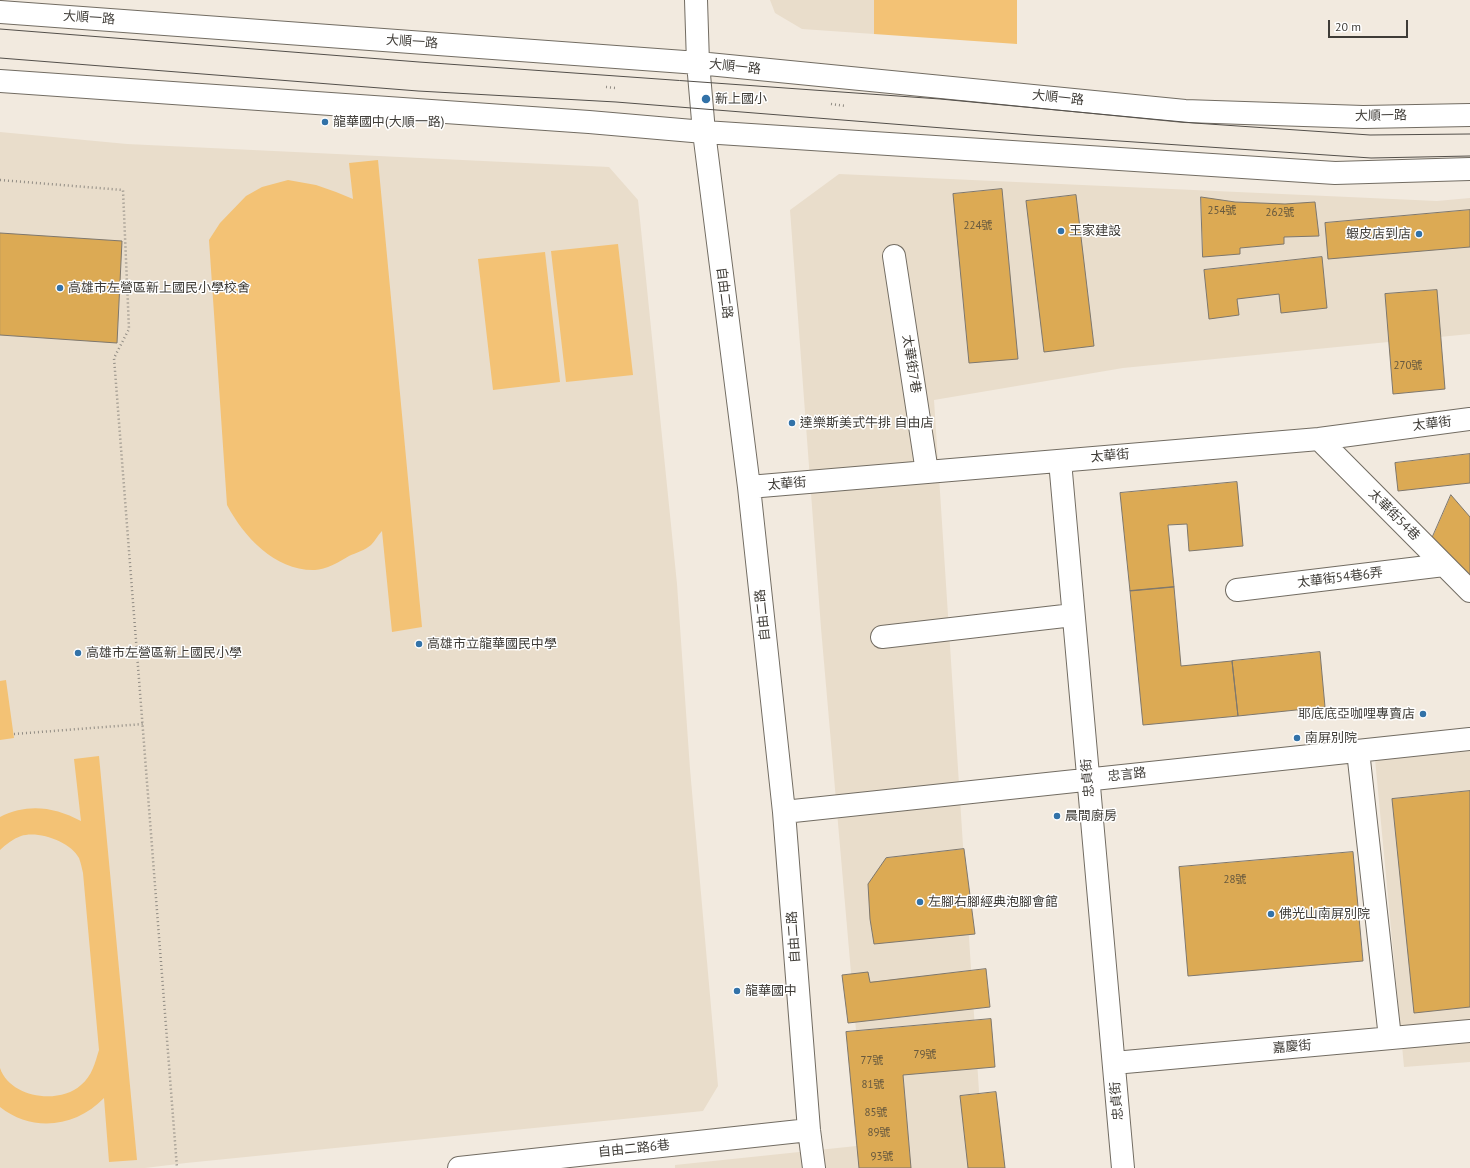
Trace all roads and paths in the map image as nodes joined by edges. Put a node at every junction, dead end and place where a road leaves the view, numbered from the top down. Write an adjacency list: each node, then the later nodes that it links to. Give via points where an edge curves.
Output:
1 (696, 0): 3 (street, 自由二路)
2 (0, 12): 3 (street, 大順一路)
3 (698, 63): 9 (street, 大順一路, via 1185,111 1363,117); 10 (street, 自由二路)
4 (0, 81): 10 (street)
5 (606, 87): 6 (path)
6 (616, 88)
7 (831, 104): 8 (path)
8 (846, 106)
9 (1470, 115)
10 (704, 132): 11 (street, via 1335,173); 18 (street, 自由二路)
11 (1470, 169)
12 (0, 180): 24 (path, via 123,190 129,329 114,358)
13 (894, 256): 17 (street, 太華街7巷)
14 (1470, 419): 15 (street, 太華街)
15 (1319, 439): 16 (street, 太華街); 19 (street, 太華街54巷)
16 (1060, 461): 17 (street, 太華街); 22 (street, 忠貞街)
17 (928, 472): 18 (street, 太華街)
18 (749, 487): 29 (street, 自由二路)
19 (1444, 565): 20 (street, 太華街54巷6弄); 21 (street, 太華街54巷)
20 (1237, 590)
21 (1470, 591)
22 (1073, 615): 23 (street); 28 (street, 忠貞街)
23 (882, 637)
24 (143, 724): 25 (path); 34 (path)
25 (14, 734)
26 (1470, 740): 27 (street, 忠言路)
27 (1358, 751): 28 (street, 忠言路); 31 (street)
28 (1088, 779): 29 (street, 忠言路); 32 (street, 忠貞街)
29 (784, 812): 33 (street, 自由二路)
30 (1470, 1031): 31 (street, 嘉慶街)
31 (1390, 1038): 32 (street, 嘉慶街)
32 (1114, 1064): 37 (street, 忠貞街)
33 (809, 1130): 35 (street, 自由二路6巷); 36 (street, 自由二路)
34 (177, 1168)
35 (459, 1168)
36 (814, 1168)
37 (1123, 1168)

